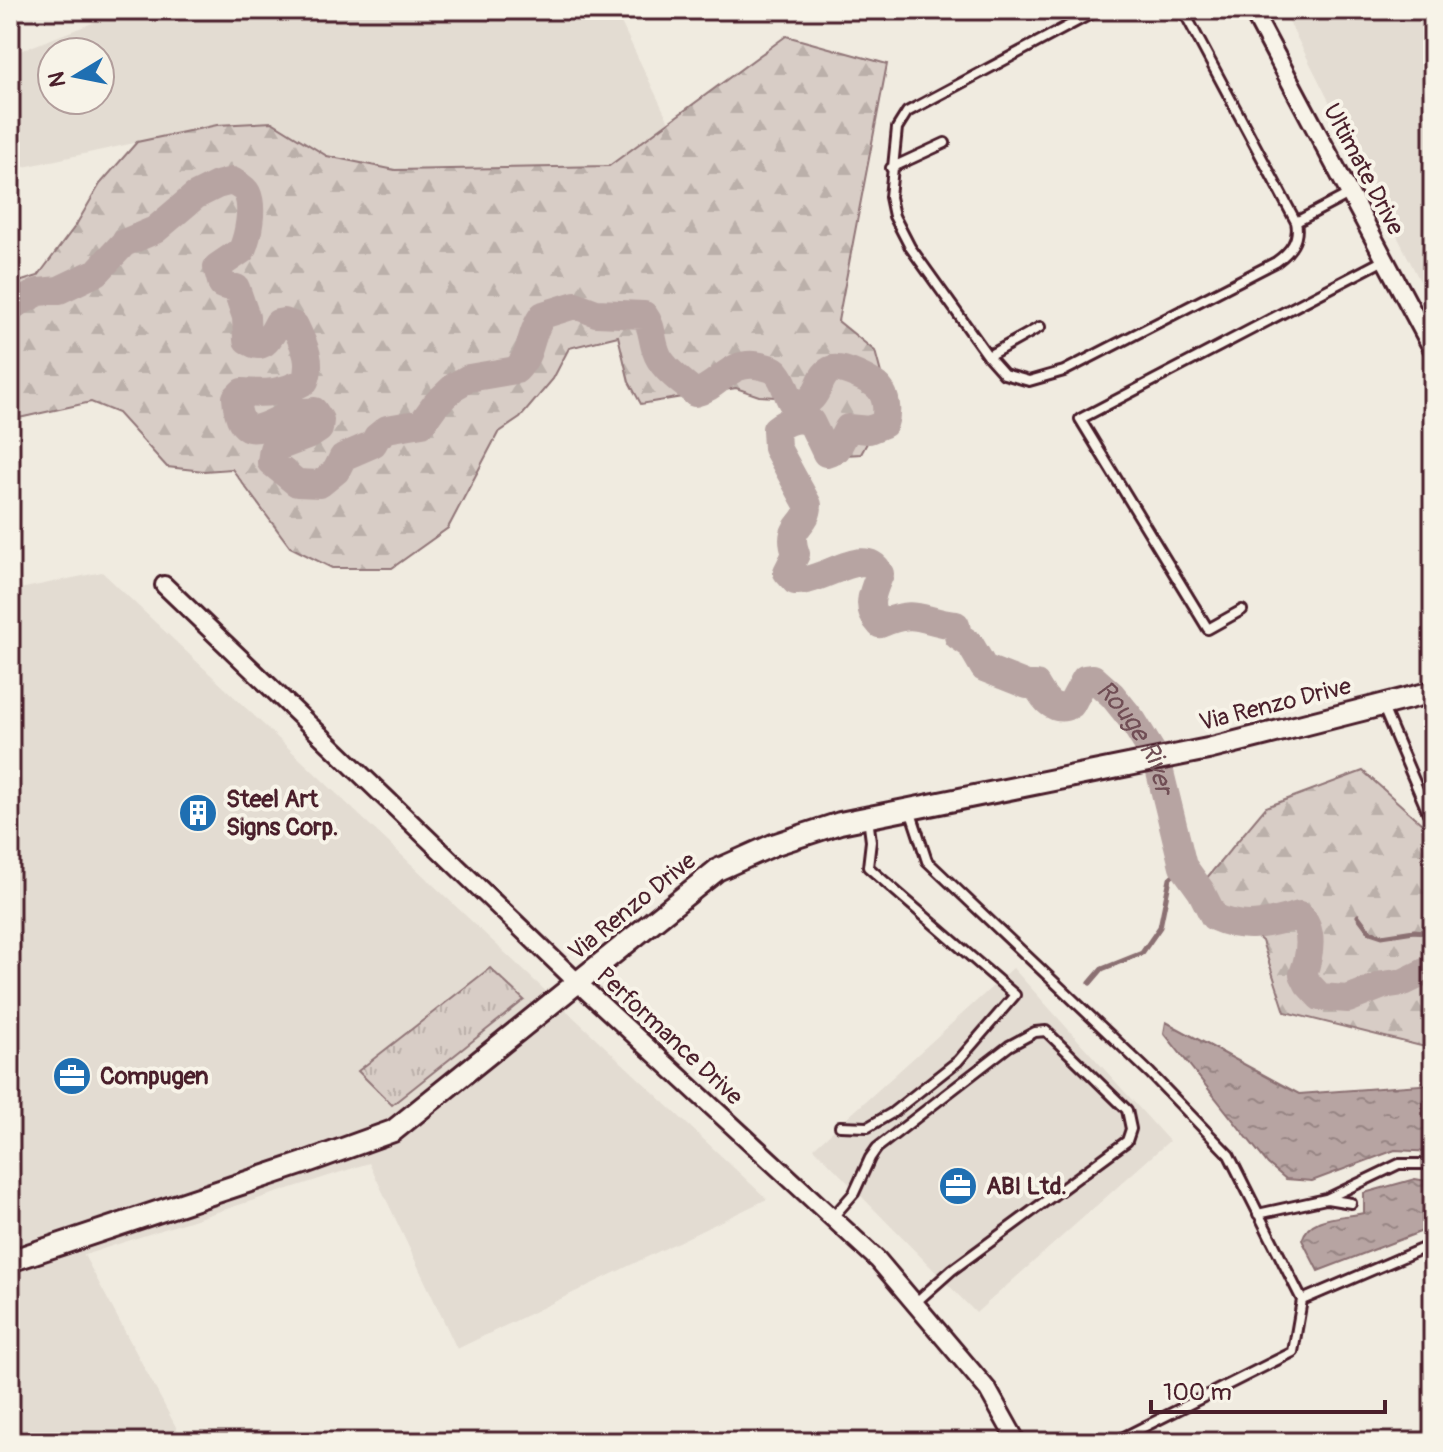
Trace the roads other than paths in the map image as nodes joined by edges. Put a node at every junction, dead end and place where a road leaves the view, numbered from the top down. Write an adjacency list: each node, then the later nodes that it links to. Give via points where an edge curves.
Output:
1 (1098, 10): 5 (lane, via 907,112 897,128)
2 (1183, 10): 7 (lane)
3 (1252, 10): 6 (street, Ultimate Drive)
4 (945, 143): 5 (lane)
5 (891, 168): 11 (lane, via 894,216)
6 (1350, 194): 7 (lane); 8 (street, Ultimate Drive)
7 (1296, 222): 11 (lane, via 1294,243 1276,262 1064,371 1016,380)
8 (1385, 259): 10 (street, Ultimate Drive); 13 (lane, via 1080,419 1208,629)
9 (1040, 327): 11 (lane)
10 (1433, 350)
11 (988, 356)
12 (164, 585): 19 (street, Performance Drive)
13 (1242, 610)
14 (1433, 692): 15 (street, Via Renzo Drive)
15 (1381, 705): 16 (street, Via Renzo Drive, via 1208,749); 17 (lane)
16 (910, 809): 18 (street, Via Renzo Drive); 24 (lane, via 927,861 1229,1155)
17 (1433, 815)
18 (868, 817): 19 (street, Via Renzo Drive, via 773,845 717,870); 20 (lane, via 868,867 1015,995 958,1061 892,1113 868,1127)
19 (578, 983): 25 (street, Performance Drive); 27 (street, Via Renzo Drive, via 393,1131)
20 (840, 1126)
21 (1433, 1164): 22 (lane, via 1399,1164)
22 (1326, 1199): 23 (lane); 24 (lane)
23 (1351, 1203)
24 (1258, 1214): 28 (lane)
25 (832, 1218): 29 (street, Performance Drive); 29 (lane, via 854,1193 877,1148 1009,1046 1035,1032 1046,1031 1127,1110 1127,1141)
26 (1433, 1244): 28 (lane)
27 (10, 1261)
28 (1302, 1300): 31 (lane, via 1293,1352)
29 (914, 1303): 30 (street, Performance Drive, via 988,1390)
30 (1017, 1442)
31 (1114, 1442)

